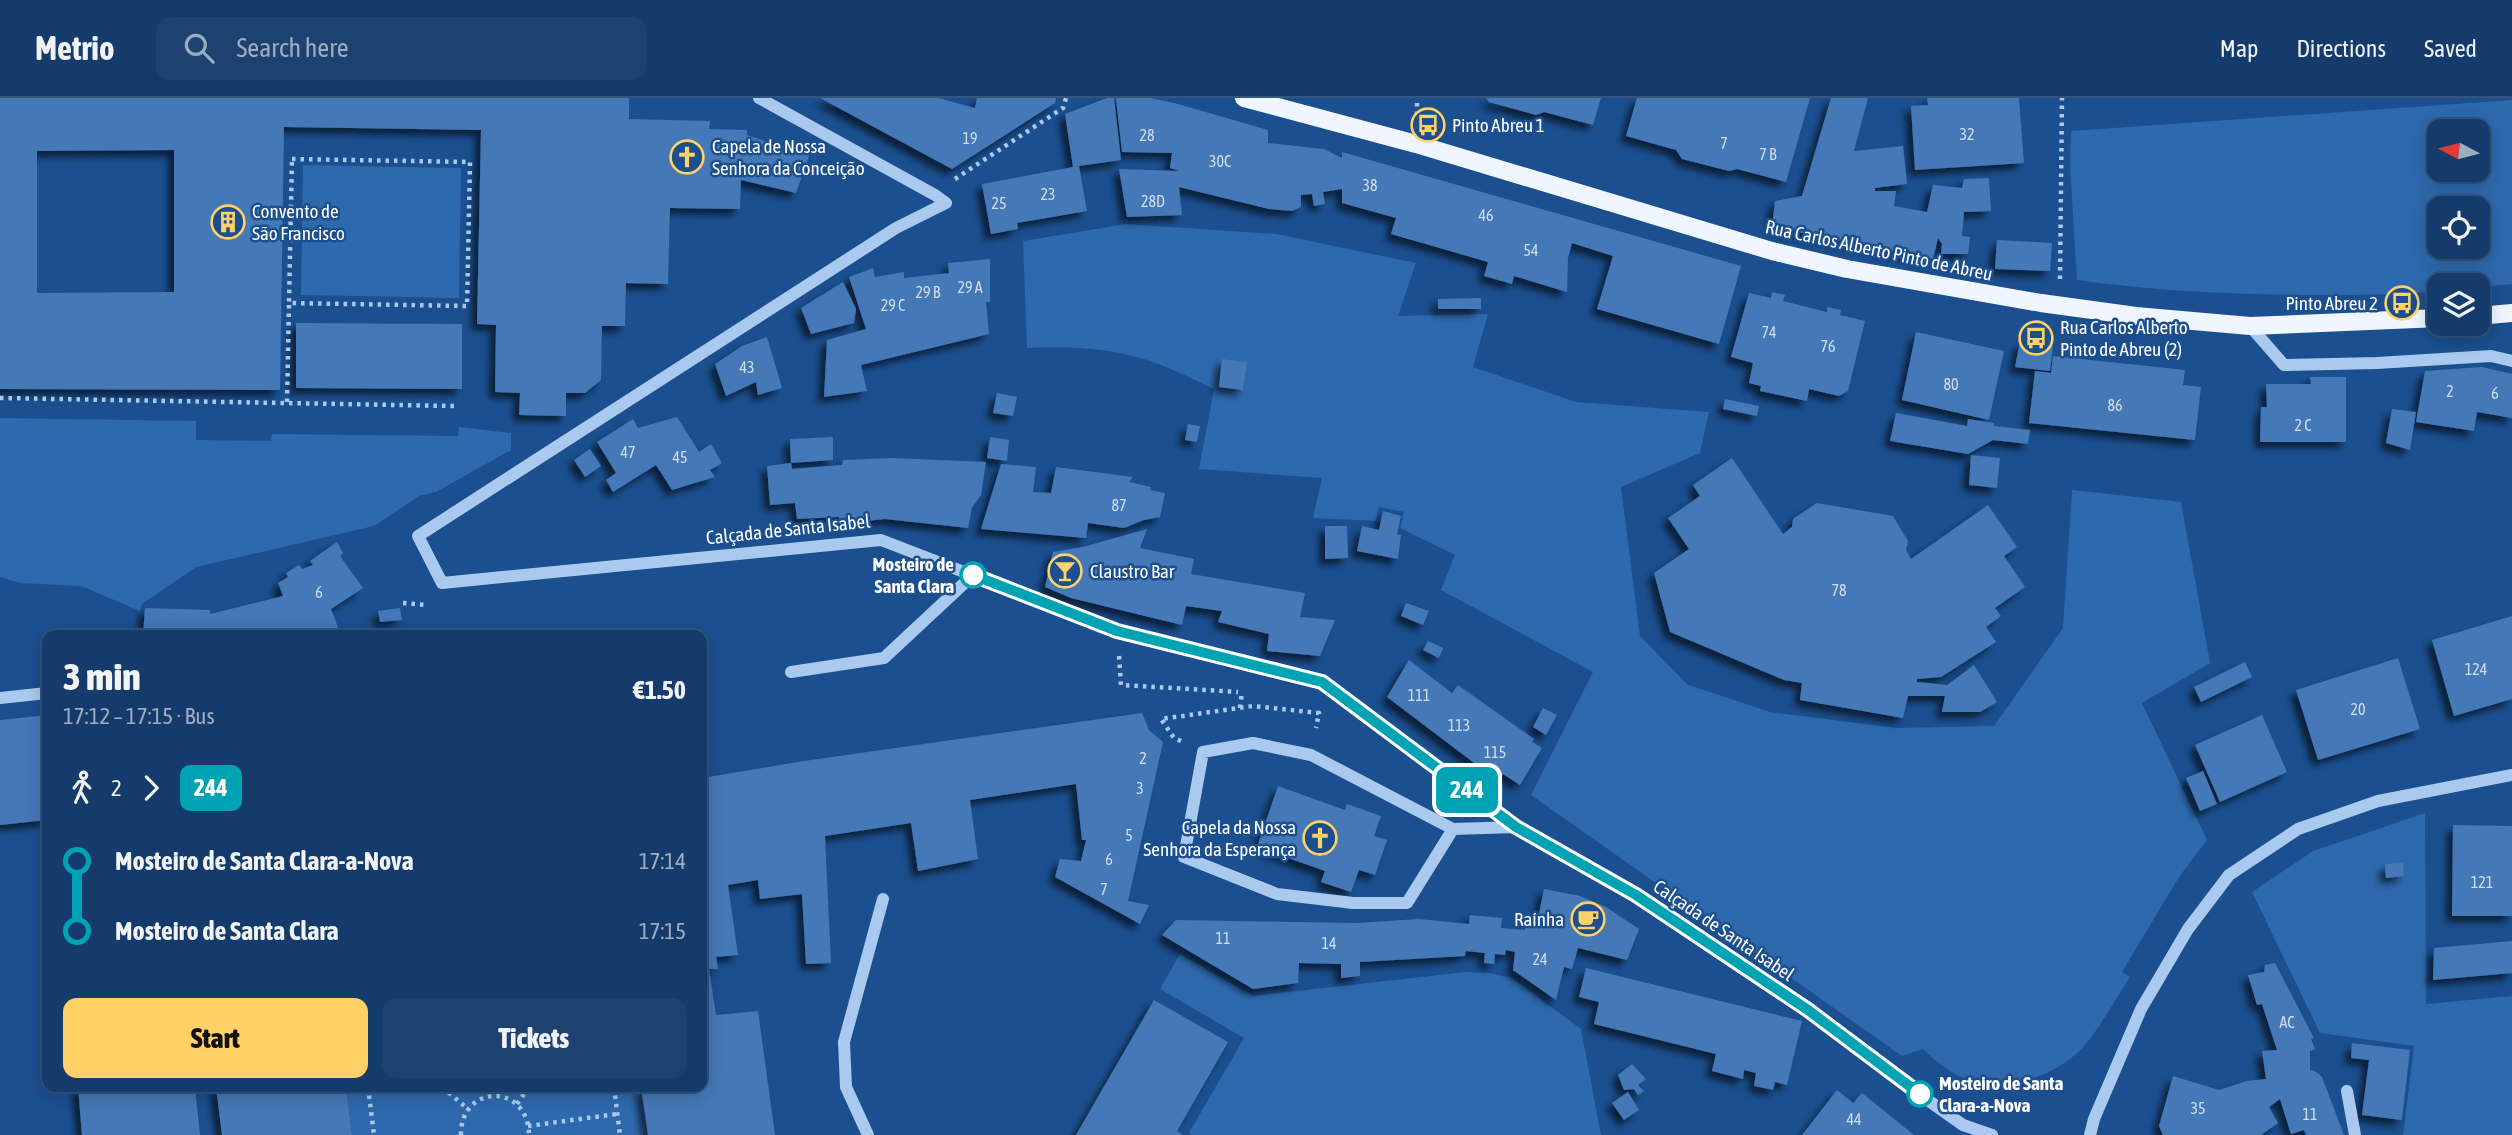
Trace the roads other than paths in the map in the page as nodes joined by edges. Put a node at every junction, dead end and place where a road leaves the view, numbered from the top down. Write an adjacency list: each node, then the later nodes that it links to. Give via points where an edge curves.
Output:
1 (759, 98): 8 (street, Calçada de Santa Isabel, via 946,203 896,228 418,536 442,583 881,540)
2 (1244, 98): 6 (main road, Rua Carlos Alberto Pinto de Abreu, via 1813,261 2059,306)
3 (2512, 313): 4 (main road)
4 (2490, 315)
5 (2427, 319): 6 (main road, Rua Carlos Alberto Pinto de Abreu)
6 (2250, 326): 7 (street, via 2284,365 2491,356)
7 (2512, 360)
8 (973, 575): 9 (street, via 884,658); 13 (street, Calçada de Santa Isabel, via 1117,631 1322,682)
9 (791, 672)
10 (42, 694): 11 (street)
11 (0, 698)
12 (2512, 775): 19 (street, via 2378,801 2298,829 2229,875 2188,929 2141,1009)
13 (1516, 827): 14 (street); 18 (street, Calçada de Santa Isabel, via 1636,895 1808,1010 1963,1125)
14 (1453, 829): 14 (street, via 1311,755 1253,743 1203,752 1184,857 1277,894 1407,904)
15 (883, 899): 17 (street, via 844,1042 846,1087)
16 (2347, 1091): 20 (street)
17 (868, 1135)
18 (1992, 1135)
19 (2090, 1135)
20 (2355, 1135)

